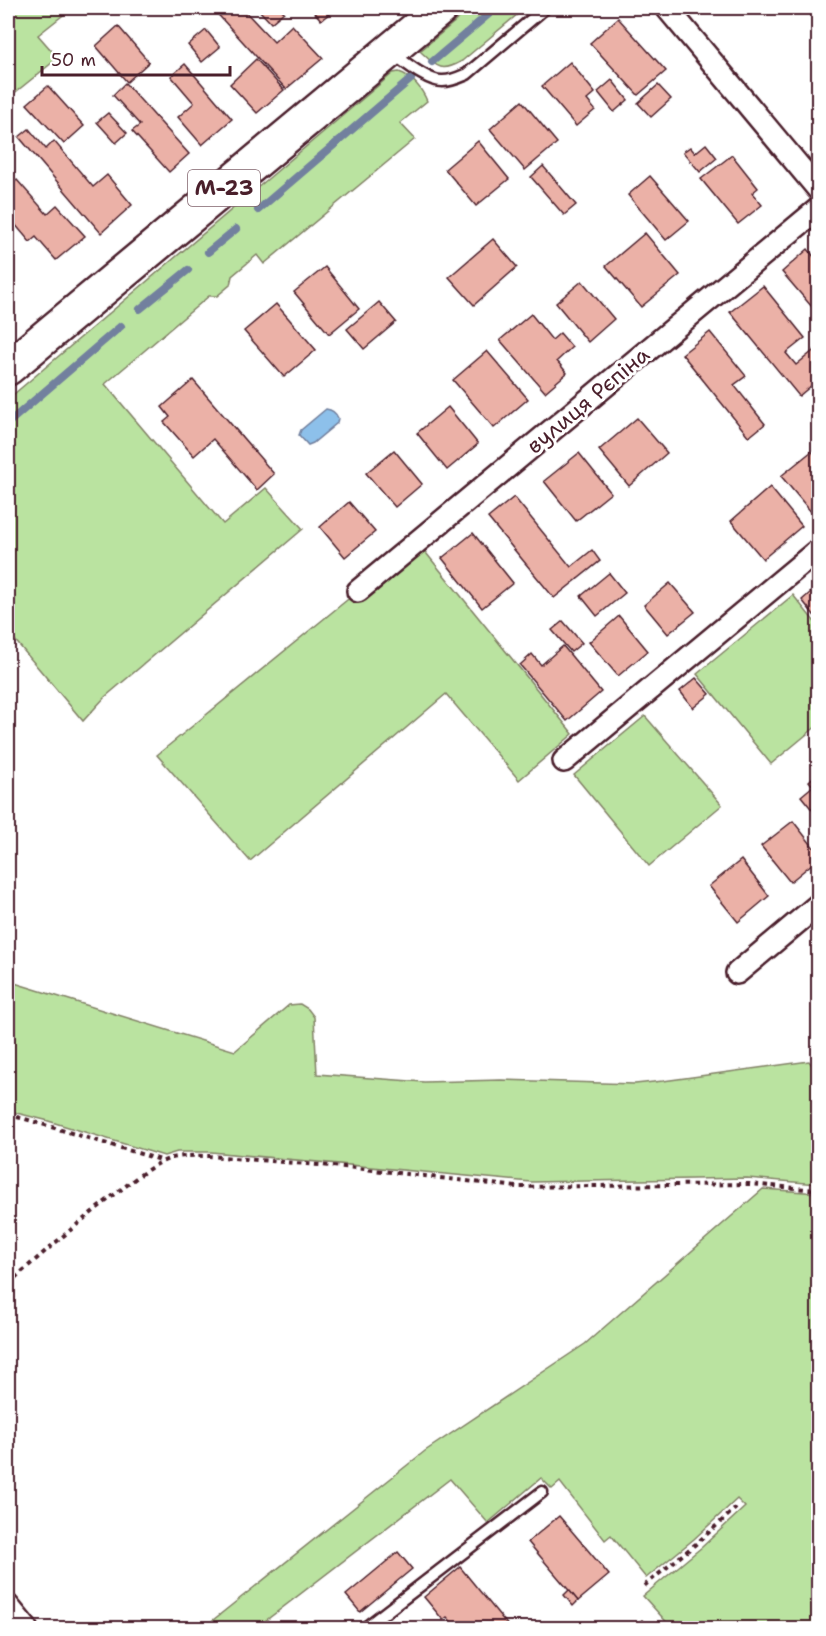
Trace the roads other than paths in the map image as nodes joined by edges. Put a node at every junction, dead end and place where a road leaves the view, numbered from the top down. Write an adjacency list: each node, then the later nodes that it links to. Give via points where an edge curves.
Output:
1 (441, 8): 4 (highway, М-23)
2 (545, 8): 4 (lane, via 467,74 455,79 432,80)
3 (667, 8): 5 (street)
4 (389, 51): 7 (highway, М-23)
5 (819, 189)
6 (819, 209): 9 (street, вулиця Рєпіна)
7 (8, 368)
8 (819, 550): 10 (street)
9 (358, 591)
10 (564, 761)
11 (819, 905): 12 (street)
12 (737, 973)
13 (542, 1492): 16 (lane)
14 (8, 1606): 15 (street)
15 (26, 1629)
16 (365, 1629)

